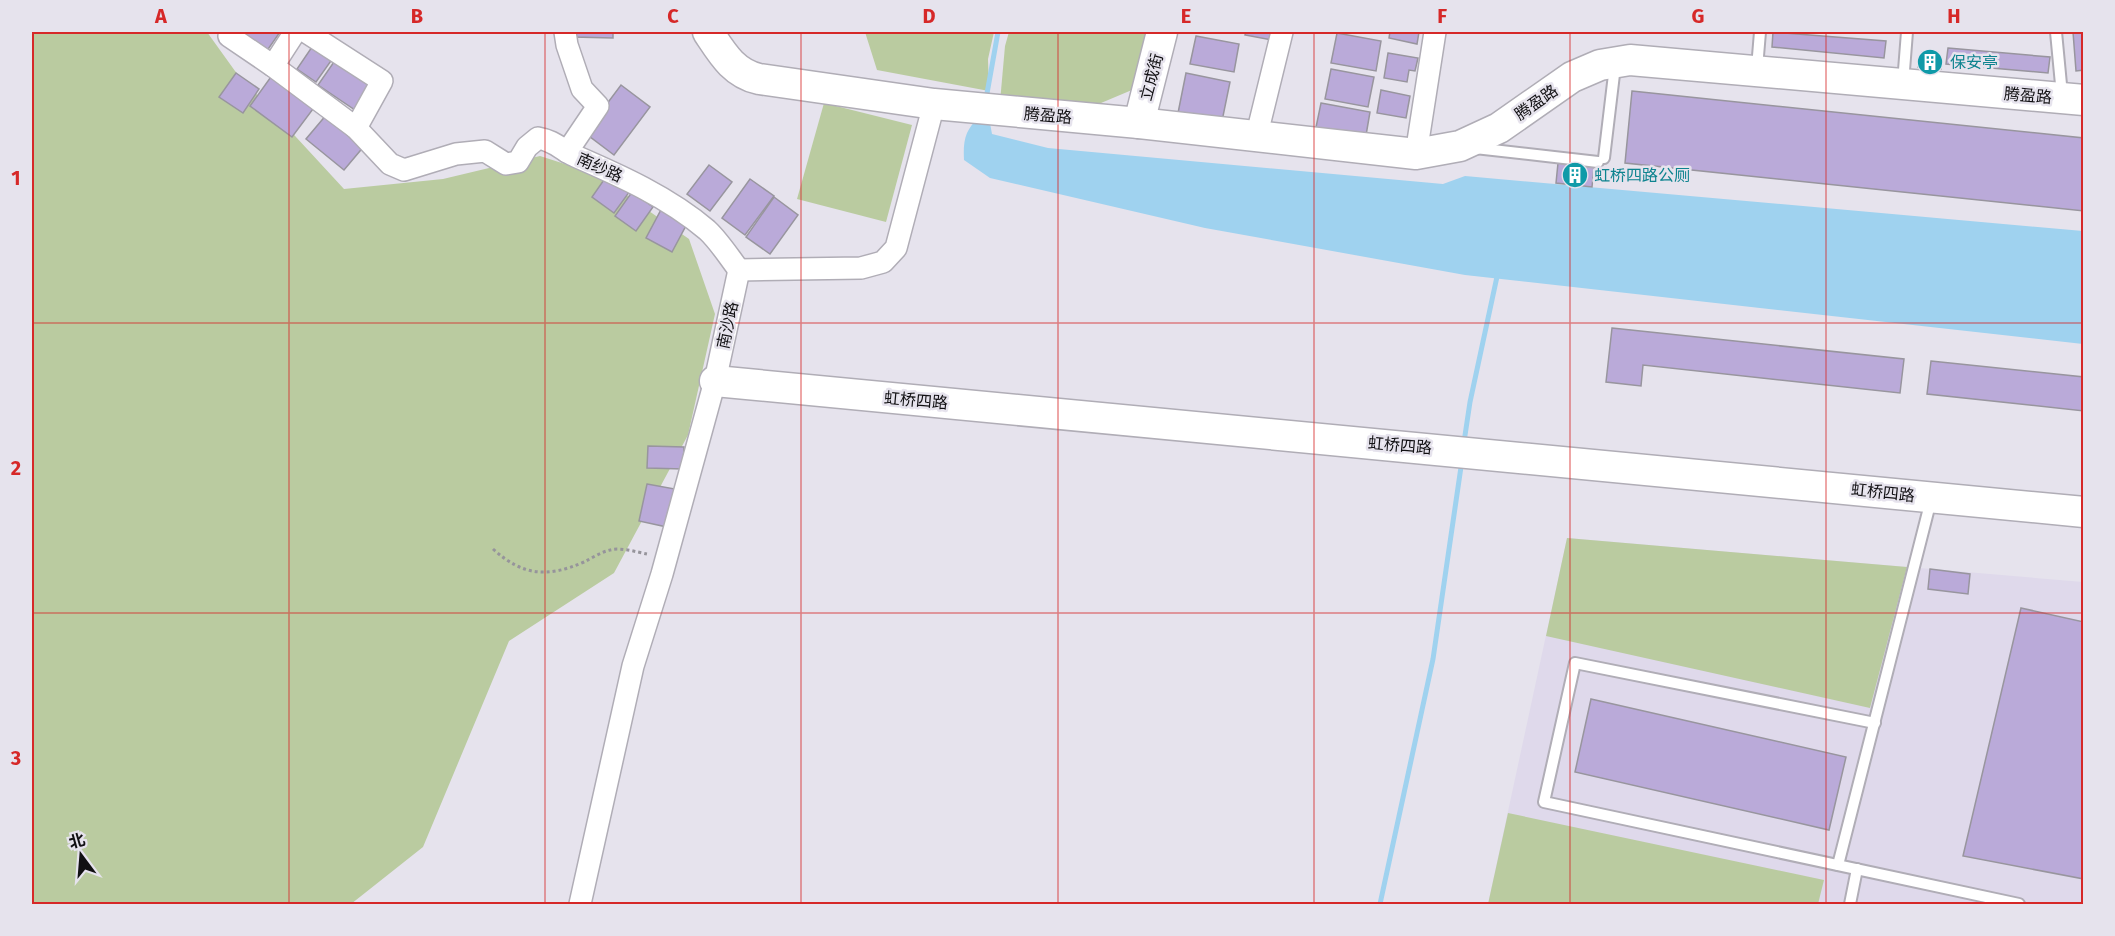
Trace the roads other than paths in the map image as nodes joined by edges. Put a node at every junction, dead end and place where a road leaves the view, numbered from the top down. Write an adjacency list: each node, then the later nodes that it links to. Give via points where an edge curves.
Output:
1 (295, 32): 13 (street)
2 (306, 32): 19 (street, via 382,81)
3 (565, 32): 22 (street, 南纱路, via 582,89 598,106)
4 (708, 32): 17 (street, 腾盈路, via 732,64 749,76)
5 (1162, 32): 18 (street, 立成街)
6 (1282, 32): 20 (street)
7 (1435, 32): 23 (street)
8 (1760, 32): 14 (lane)
9 (1907, 32): 15 (lane)
10 (2056, 32): 16 (lane)
11 (229, 36): 13 (street)
12 (1615, 63): 14 (street, 腾盈路, via 1630,60); 21 (street, 腾盈路, via 1572,77 1499,128); 21 (lane, via 1601,160)
13 (273, 66): 19 (street)
14 (1757, 71): 15 (street, 腾盈路)
15 (1902, 84): 16 (street, 腾盈路)
16 (2073, 99)
17 (934, 104): 18 (street, 腾盈路); 24 (street, via 896,248 883,262 861,268)
18 (1139, 123): 20 (street, 腾盈路)
19 (356, 128): 22 (street, via 390,164 404,170 456,154 484,151 506,164 518,162 538,138 551,140)
20 (1256, 138): 23 (street, 腾盈路)
21 (1460, 146): 23 (street, 腾盈路)
22 (567, 152): 24 (street, 南纱路, via 660,197 708,231)
23 (1416, 154)
24 (739, 270): 25 (street, 南沙路)
25 (715, 381): 26 (street, 虹桥四路); 31 (street, 南沙路, via 633,666)
26 (1932, 497): 27 (street, 虹桥四路); 28 (lane)
27 (2084, 512)
28 (1875, 723): 29 (lane); 29 (lane, via 1575,663 1544,802)
29 (1838, 865): 30 (lane)
30 (1857, 869): 32 (lane); 33 (lane)
31 (580, 904)
32 (1850, 904)
33 (2019, 904)

